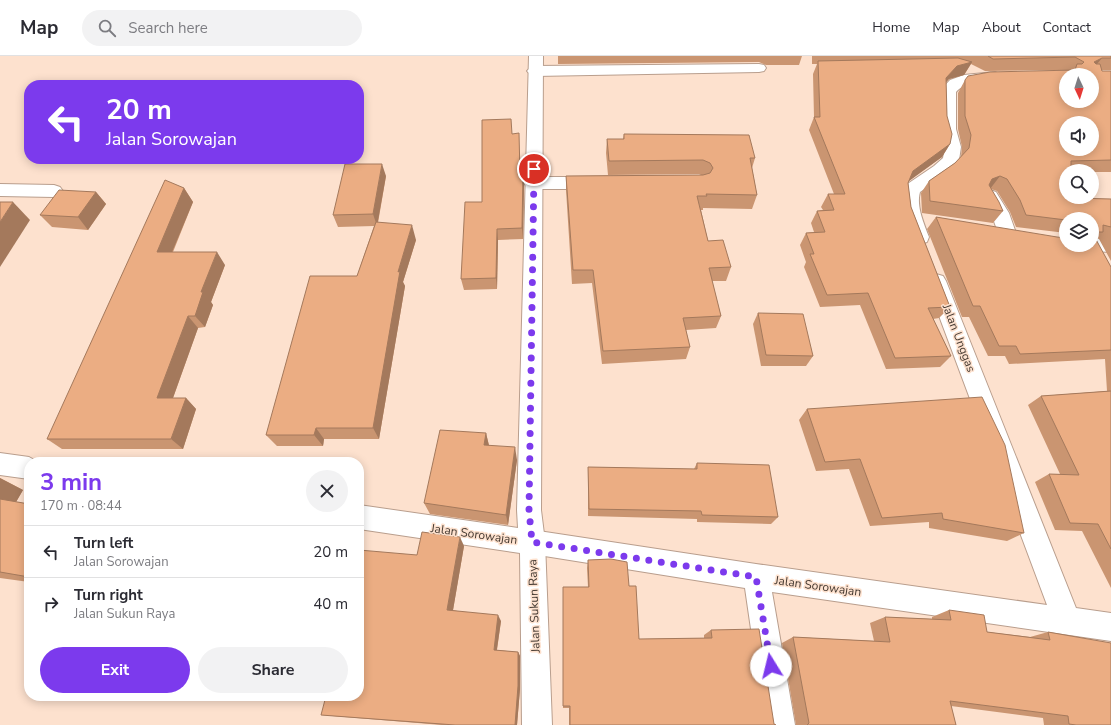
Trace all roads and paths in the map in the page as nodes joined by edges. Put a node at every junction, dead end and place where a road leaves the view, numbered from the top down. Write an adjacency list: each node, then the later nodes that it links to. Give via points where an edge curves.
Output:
1 (536, 64): 3 (street); 7 (street, Jalan Sukun Raya)
2 (959, 66): 5 (street)
3 (759, 68)
4 (1009, 76): 5 (street, Jalan Unggas)
5 (982, 78): 11 (street, Jalan Unggas, via 955,83 948,91 948,129 953,147 951,160 912,189 910,196)
6 (612, 182): 7 (street)
7 (533, 183): 21 (street, Jalan Sukun Raya, via 529,510)
8 (0, 190): 9 (street)
9 (54, 191)
10 (990, 196): 13 (street, via 1015,235)
11 (913, 219): 12 (street); 23 (street, Jalan Unggas)
12 (934, 222)
13 (985, 230)
14 (1099, 244): 15 (street)
15 (1111, 245)
16 (1095, 252): 17 (street)
17 (1101, 263)
18 (0, 464): 19 (street)
19 (24, 467)
20 (364, 518): 21 (street, Jalan Sorowajan)
21 (532, 542): 22 (street, Jalan Sorowajan); 25 (street, Jalan Sukun Raya)
22 (756, 577): 23 (street, Jalan Sorowajan); 26 (street)
23 (1067, 621): 24 (street, Jalan Sorowajan)
24 (1111, 627)
25 (537, 725)
26 (780, 725)

